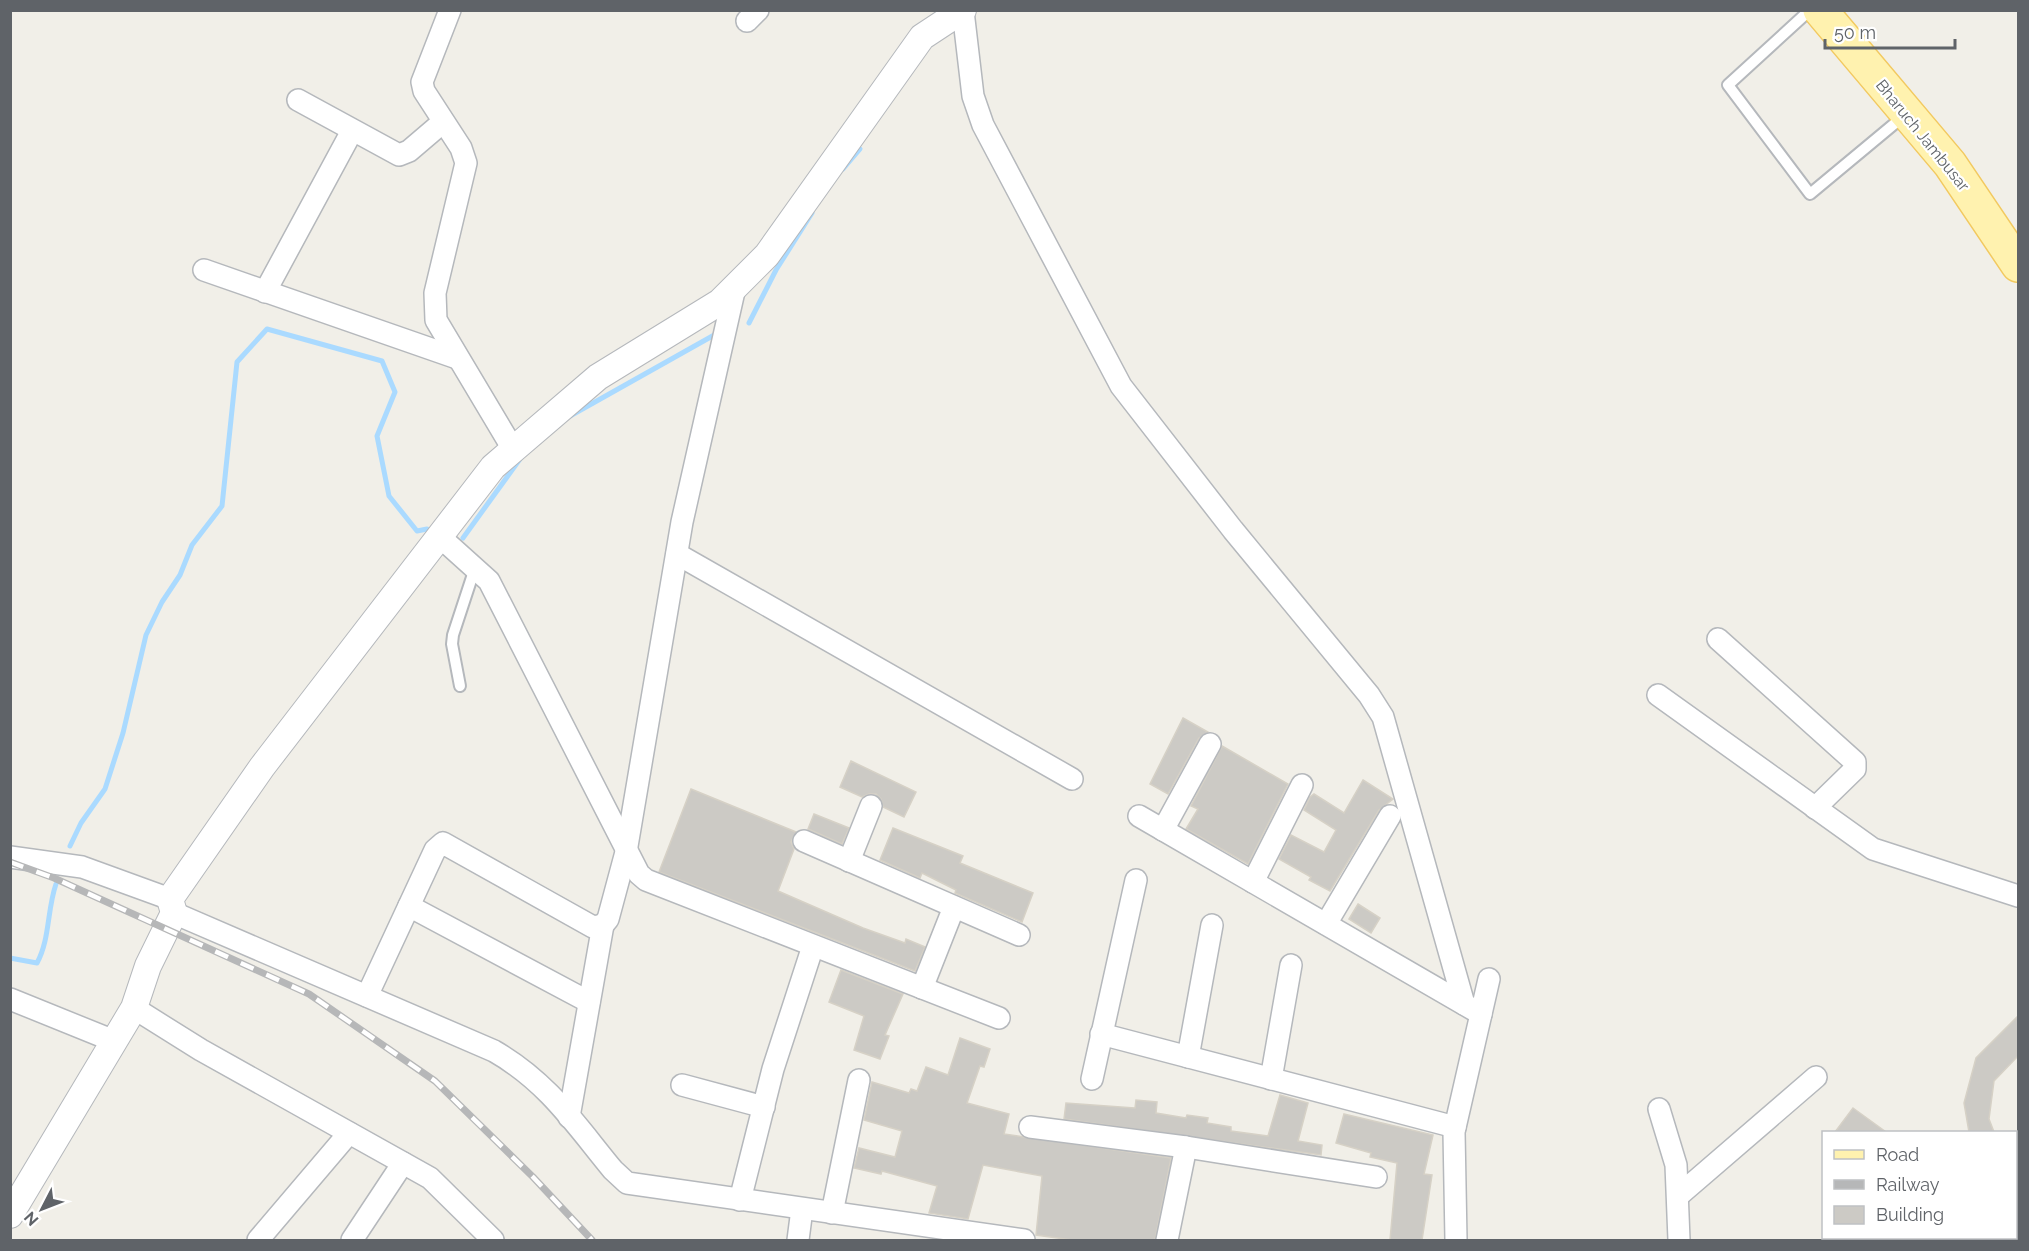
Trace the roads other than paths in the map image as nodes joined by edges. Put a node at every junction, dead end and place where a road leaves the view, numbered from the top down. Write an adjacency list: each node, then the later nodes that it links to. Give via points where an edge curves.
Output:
1 (450, 10): 8 (street, via 422,82)
2 (963, 10): 13 (street, via 922,37 767,255); 53 (street, via 973,96 982,125 1121,386 1383,717)
3 (1810, 10): 7 (lane, via 1728,85 1810,194)
4 (1820, 10): 7 (main road, Bharuch Jambusar)
5 (1845, 10): 10 (main road, Bharuch Jambusar, via 1944,124)
6 (298, 100): 9 (street)
7 (1907, 113): 11 (main road, Bharuch Jambusar, via 1950,164)
8 (443, 122): 9 (street, via 399,155); 15 (street, via 461,148 466,164 434,308 441,331)
9 (352, 131): 14 (street)
10 (2019, 226)
11 (2019, 265)
12 (204, 270): 14 (street)
13 (735, 287): 16 (street, via 720,302 598,377); 18 (street)
14 (265, 292): 15 (street)
15 (457, 358): 16 (street)
16 (513, 449): 17 (street, via 493,467)
17 (439, 536): 19 (street); 38 (street, via 262,767)
18 (677, 554): 24 (street); 32 (street)
19 (475, 568): 21 (lane, via 452,644); 32 (street, via 489,581)
20 (1718, 639): 27 (street, via 1855,762 1855,769)
21 (460, 686)
22 (1658, 695): 27 (street)
23 (1210, 744): 30 (street)
24 (1072, 778)
25 (1302, 785): 36 (street)
26 (871, 806): 34 (street)
27 (1815, 808): 37 (street, via 1873,849)
28 (1139, 816): 30 (street)
29 (1390, 816): 41 (street)
30 (1163, 830): 36 (street)
31 (804, 841): 34 (street)
32 (626, 852): 42 (street); 45 (street, via 646,880)
33 (10, 857): 38 (street, via 82,867)
34 (849, 861): 40 (street)
35 (1136, 880): 55 (street)
36 (1253, 882): 41 (street)
37 (2019, 896)
38 (172, 906): 49 (street); 52 (street)
39 (409, 906): 42 (street, via 435,850 443,843 593,927); 49 (street); 51 (street)
40 (954, 907): 44 (street); 48 (street)
41 (1326, 924): 53 (street)
42 (603, 925): 51 (street)
43 (1212, 925): 57 (street)
44 (1019, 935)
45 (813, 946): 48 (street); 63 (street)
46 (1291, 965): 60 (street)
47 (1489, 979): 53 (street)
48 (922, 988): 54 (street)
49 (367, 996): 65 (street, via 520,1066 543,1084)
50 (10, 999): 56 (street)
51 (589, 1002): 65 (street)
52 (134, 1008): 56 (street); 68 (street)
53 (1472, 1009): 67 (street)
54 (999, 1018)
55 (1101, 1035): 57 (street); 59 (street)
56 (114, 1041): 76 (street)
57 (1188, 1057): 60 (street)
58 (1816, 1077): 72 (street)
59 (1092, 1079)
60 (1271, 1079): 67 (street)
61 (859, 1080): 75 (street)
62 (682, 1085): 63 (street)
63 (764, 1107): 73 (street)
64 (1659, 1109): 72 (street, via 1676,1165)
65 (569, 1117): 73 (street, via 627,1183)
66 (1030, 1127): 69 (street)
67 (1455, 1127): 83 (street)
68 (349, 1133): 70 (street); 78 (street)
69 (1186, 1147): 71 (street); 82 (street)
70 (404, 1163): 77 (street, via 438,1184); 79 (street)
71 (1376, 1177)
72 (1678, 1196): 84 (street)
73 (740, 1200): 74 (street)
74 (802, 1209): 75 (street); 80 (street)
75 (832, 1213): 81 (street)
76 (10, 1215)
77 (485, 1237)
78 (258, 1240)
79 (352, 1240)
80 (798, 1240)
81 (1024, 1240)
82 (1167, 1240)
83 (1456, 1240)
84 (1679, 1240)

